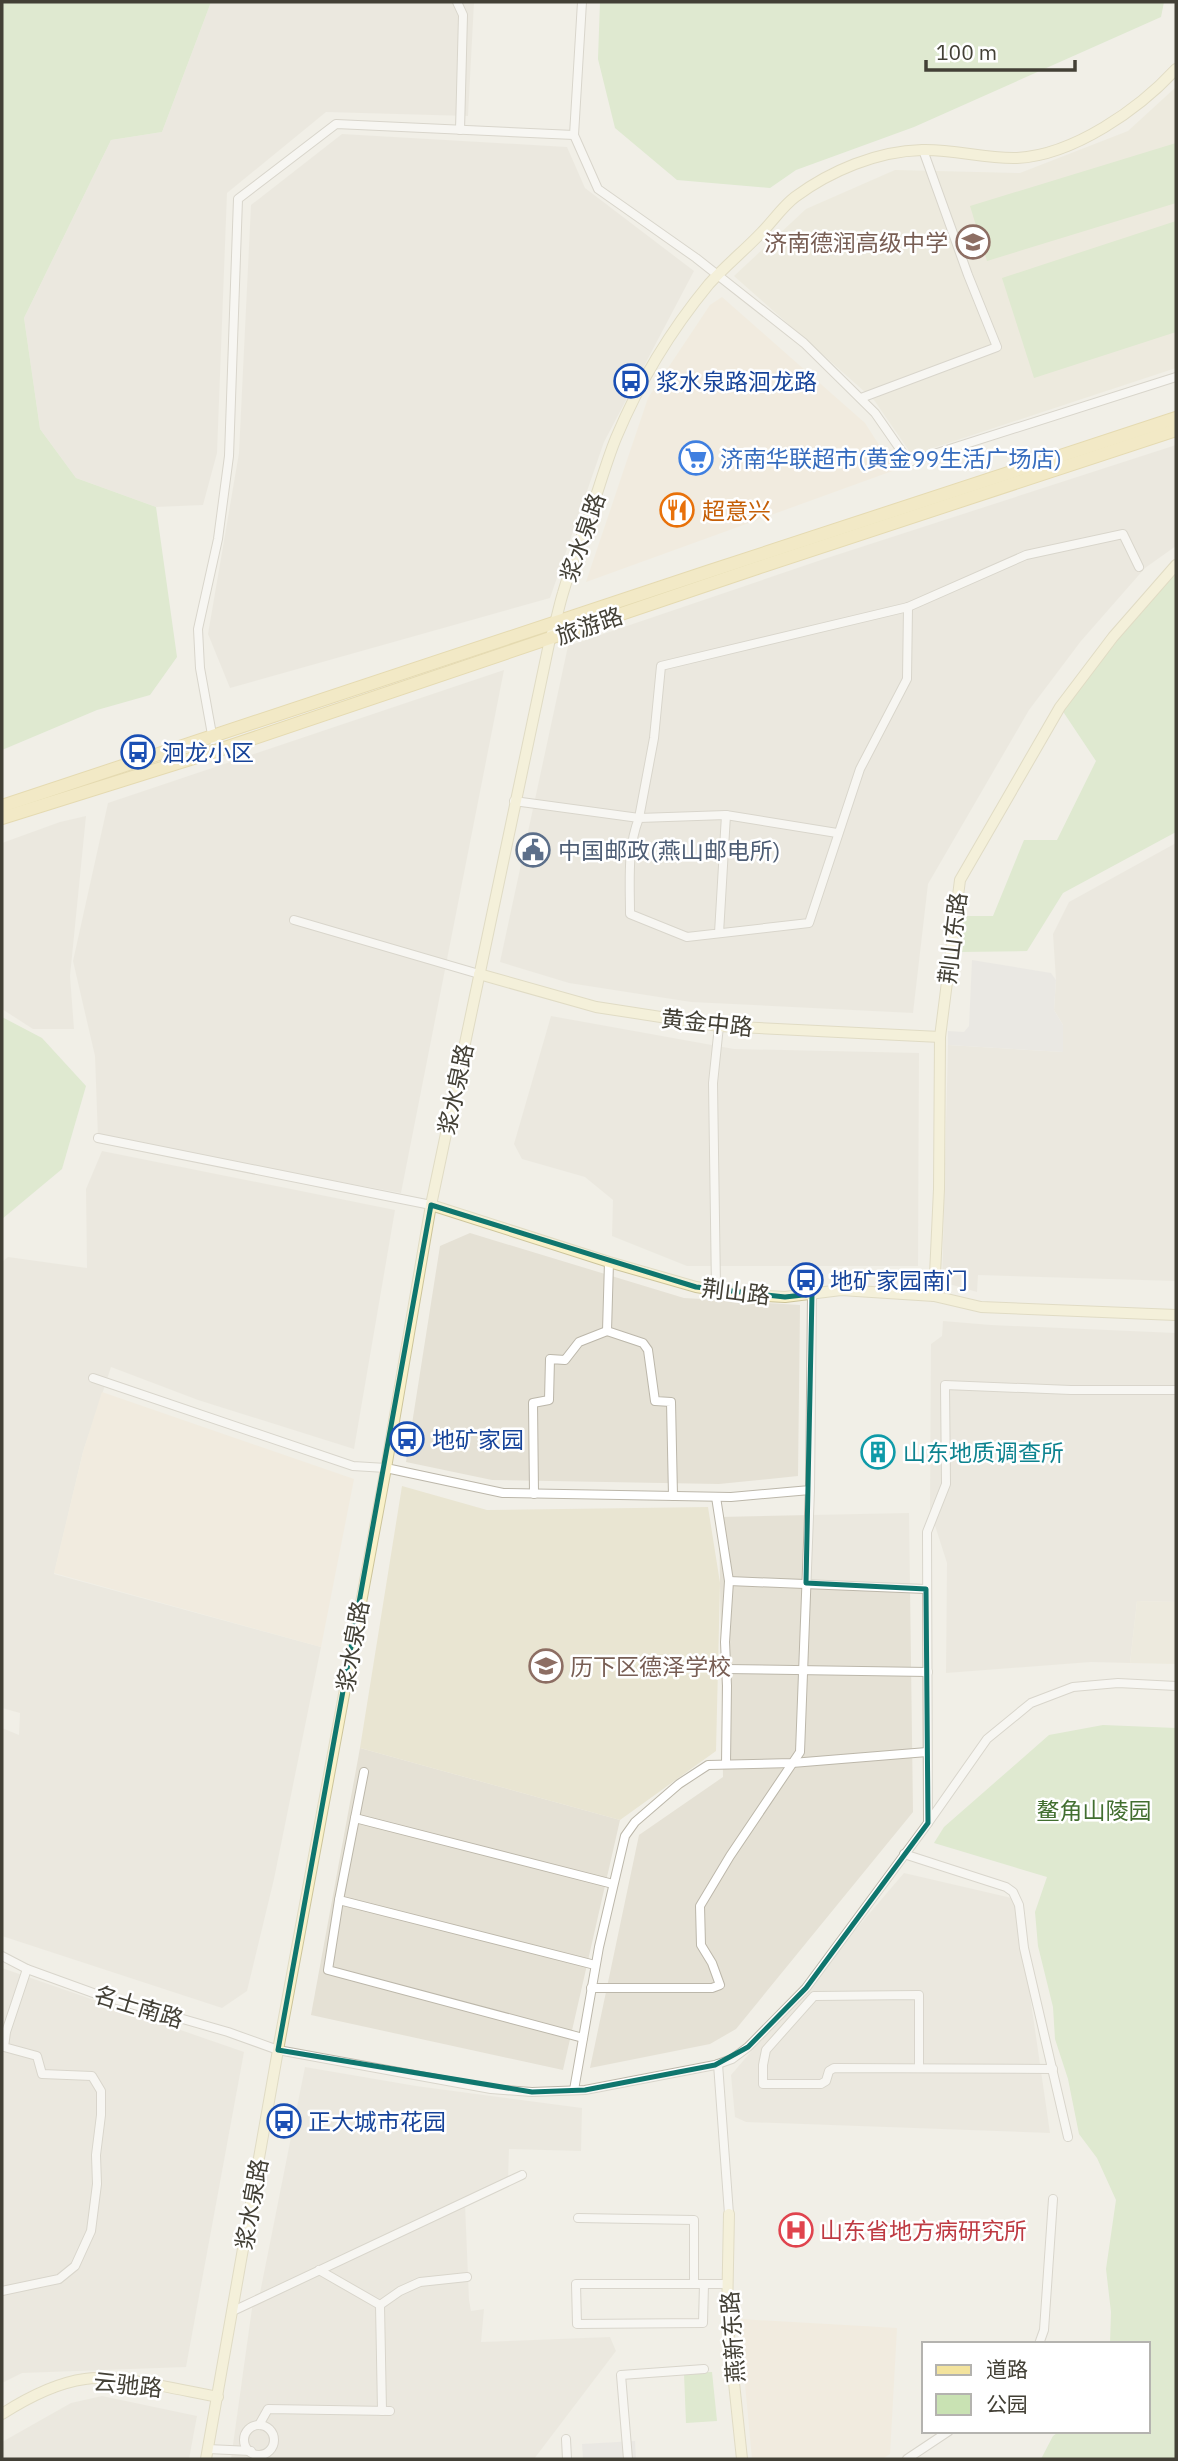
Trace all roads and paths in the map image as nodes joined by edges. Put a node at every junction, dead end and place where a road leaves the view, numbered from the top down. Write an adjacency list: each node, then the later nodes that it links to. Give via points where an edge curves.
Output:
1 (457, 2): 4 (street, via 463,15)
2 (582, 2): 5 (street)
3 (1176, 69): 6 (main road, 浆水泉路, via 1128,113 1051,150 1019,158)
4 (460, 130): 5 (street); 17 (street, via 336,124 238,199 229,456 218,539 198,629)
5 (575, 135): 7 (street, via 598,189)
6 (923, 150): 7 (main road, 浆水泉路, via 860,162 821,181 793,199); 9 (street, via 998,346)
7 (717, 276): 9 (street, via 804,343); 15 (main road, 浆水泉路, via 649,371 616,438)
8 (1176, 377): 9 (street, via 909,462)
9 (861, 398)
10 (1176, 418): 15 (main road, 旅游路)
11 (1176, 430): 16 (main road, 旅游路)
12 (1176, 565): 29 (main road, 荆山东路, via 1060,707 960,880)
13 (1139, 567): 14 (street, via 1123,534 1026,555)
14 (908, 607): 23 (street, via 661,666); 24 (street, via 907,679 860,769)
15 (556, 623): 16 (main road, 浆水泉路); 17 (main road, 旅游路)
16 (550, 639): 18 (main road, 旅游路); 19 (main road, 浆水泉路)
17 (212, 737): 18 (street); 20 (main road, 旅游路)
18 (216, 751): 22 (main road, 旅游路)
19 (514, 801): 23 (street); 27 (main road, 浆水泉路)
20 (2, 806)
21 (726, 815): 23 (street); 24 (street); 26 (street)
22 (2, 818)
23 (639, 818): 26 (street, via 632,835 630,914 687,937)
24 (837, 833): 26 (street, via 809,923)
25 (294, 920): 27 (street)
26 (719, 933)
27 (479, 974): 28 (main road, 黄金中路, via 596,1007); 31 (main road, 浆水泉路)
28 (719, 1026): 29 (main road, 黄金中路); 33 (street, via 713,1083)
29 (940, 1037): 35 (main road, 荆山东路)
30 (98, 1139): 31 (street)
31 (431, 1205): 32 (main road, 荆山路); 40 (main road, 浆水泉路)
32 (609, 1262): 33 (main road, 荆山路); 37 (street)
33 (716, 1289): 34 (main road, 荆山路, via 747,1295)
34 (812, 1294): 35 (main road, 荆山路, via 841,1290); 41 (street)
35 (934, 1296): 36 (main road, 荆山路, via 981,1307)
36 (1176, 1315)
37 (607, 1331): 42 (street, via 579,1342 565,1360 550,1359 549,1400 533,1403); 43 (street, via 643,1343 648,1350 654,1401 671,1402)
38 (93, 1378): 40 (street, via 353,1466)
39 (1176, 1390): 47 (street, via 945,1385 946,1484 927,1532)
40 (386, 1468): 42 (street, via 503,1493); 67 (main road, 浆水泉路)
41 (810, 1490): 44 (street); 46 (street)
42 (534, 1493): 43 (street)
43 (673, 1496): 44 (street)
44 (716, 1497): 45 (street)
45 (729, 1581): 46 (street); 49 (street)
46 (806, 1583): 47 (street); 48 (street)
47 (926, 1589): 50 (street)
48 (803, 1669): 49 (street); 50 (street); 53 (street, via 800,1752)
49 (726, 1670): 54 (street)
50 (928, 1672): 52 (street)
51 (1176, 1686): 57 (street, 名士南路, via 1118,1683 1073,1687 1031,1703 987,1739)
52 (927, 1752): 53 (street); 57 (street)
53 (792, 1763): 54 (street); 64 (street, via 700,1906 701,1945 720,1984 712,1988)
54 (726, 1764): 59 (street, via 708,1765 635,1822 625,1836)
55 (365, 1772): 56 (street)
56 (355, 1818): 59 (street); 60 (street)
57 (928, 1823): 58 (street, 名士南路)
58 (904, 1854): 68 (street, 名士南路, via 806,1988 748,2047); 70 (street, via 1013,1892)
59 (613, 1884): 62 (street)
60 (339, 1900): 62 (street); 65 (street, via 328,1970)
61 (2, 1956): 63 (street, 名士南路)
62 (596, 1965): 64 (street)
63 (27, 1969): 66 (street); 67 (street, 名士南路)
64 (592, 1988): 65 (street)
65 (583, 2038): 71 (street)
66 (3, 2046): 81 (street, via 37,2056 43,2074 92,2076 101,2091 101,2115 91,2231 75,2266 59,2279)
67 (278, 2050): 71 (street, 名士南路, via 491,2089); 83 (main road, 浆水泉路)
68 (718, 2064): 71 (street, 名士南路); 75 (street)
69 (919, 2068): 69 (street, via 834,2067 821,2084 764,2084 763,2065 766,2050 814,1996 919,1995); 70 (street)
70 (1052, 2069): 72 (street)
71 (574, 2090)
72 (1068, 2137)
73 (522, 2175): 77 (street)
74 (1053, 2199): 84 (street)
75 (729, 2214): 80 (main road, 燕新东路)
76 (578, 2218): 79 (street, via 694,2220)
77 (319, 2270): 82 (street); 83 (street)
78 (467, 2277): 82 (street, via 420,2282)
79 (699, 2284): 79 (street, via 576,2284 577,2324 704,2323); 80 (street)
80 (728, 2284): 96 (main road, 燕新东路, via 727,2316)
81 (2, 2291)
82 (380, 2305): 88 (street, via 384,2411 268,2409)
83 (233, 2311): 86 (main road, 浆水泉路)
84 (1040, 2342)
85 (704, 2368): 95 (street, via 621,2375)
86 (218, 2397): 87 (main road, 云驰路, via 87,2378 55,2386); 92 (main road, 浆水泉路)
87 (2, 2414)
88 (259, 2425): 91 (street, via 246,2432); 93 (street, via 272,2431 274,2441 271,2450)
89 (946, 2433): 97 (street)
90 (566, 2440): 94 (street)
91 (248, 2450): 92 (street); 93 (street)
92 (207, 2454)
93 (257, 2457)
94 (567, 2459)
95 (628, 2459)
96 (742, 2459)
97 (907, 2459)

